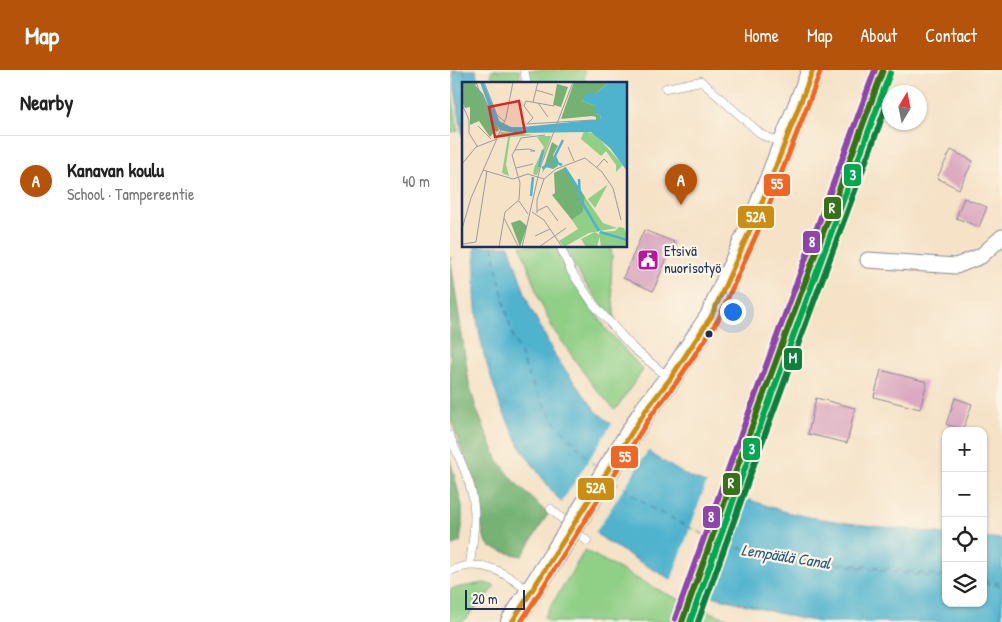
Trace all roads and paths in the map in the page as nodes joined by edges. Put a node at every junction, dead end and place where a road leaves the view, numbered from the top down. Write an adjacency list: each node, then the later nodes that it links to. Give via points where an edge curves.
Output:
1 (813, 70): 3 (main road)
2 (666, 88): 3 (lane, via 701,82 762,135)
3 (784, 144): 7 (main road, via 759,210 711,317)
4 (1002, 237): 6 (street, via 981,256 956,266)
5 (561, 248): 7 (lane, via 571,271 594,305 633,348)
6 (868, 260)
7 (670, 379): 13 (main road, bridge, via 646,410)
8 (450, 436): 11 (lane, via 474,506)
9 (552, 509): 10 (lane)
10 (587, 541)
11 (470, 566): 12 (lane); 13 (lane, via 491,567)
12 (450, 570)
13 (531, 593): 14 (main road)
14 (512, 622)

